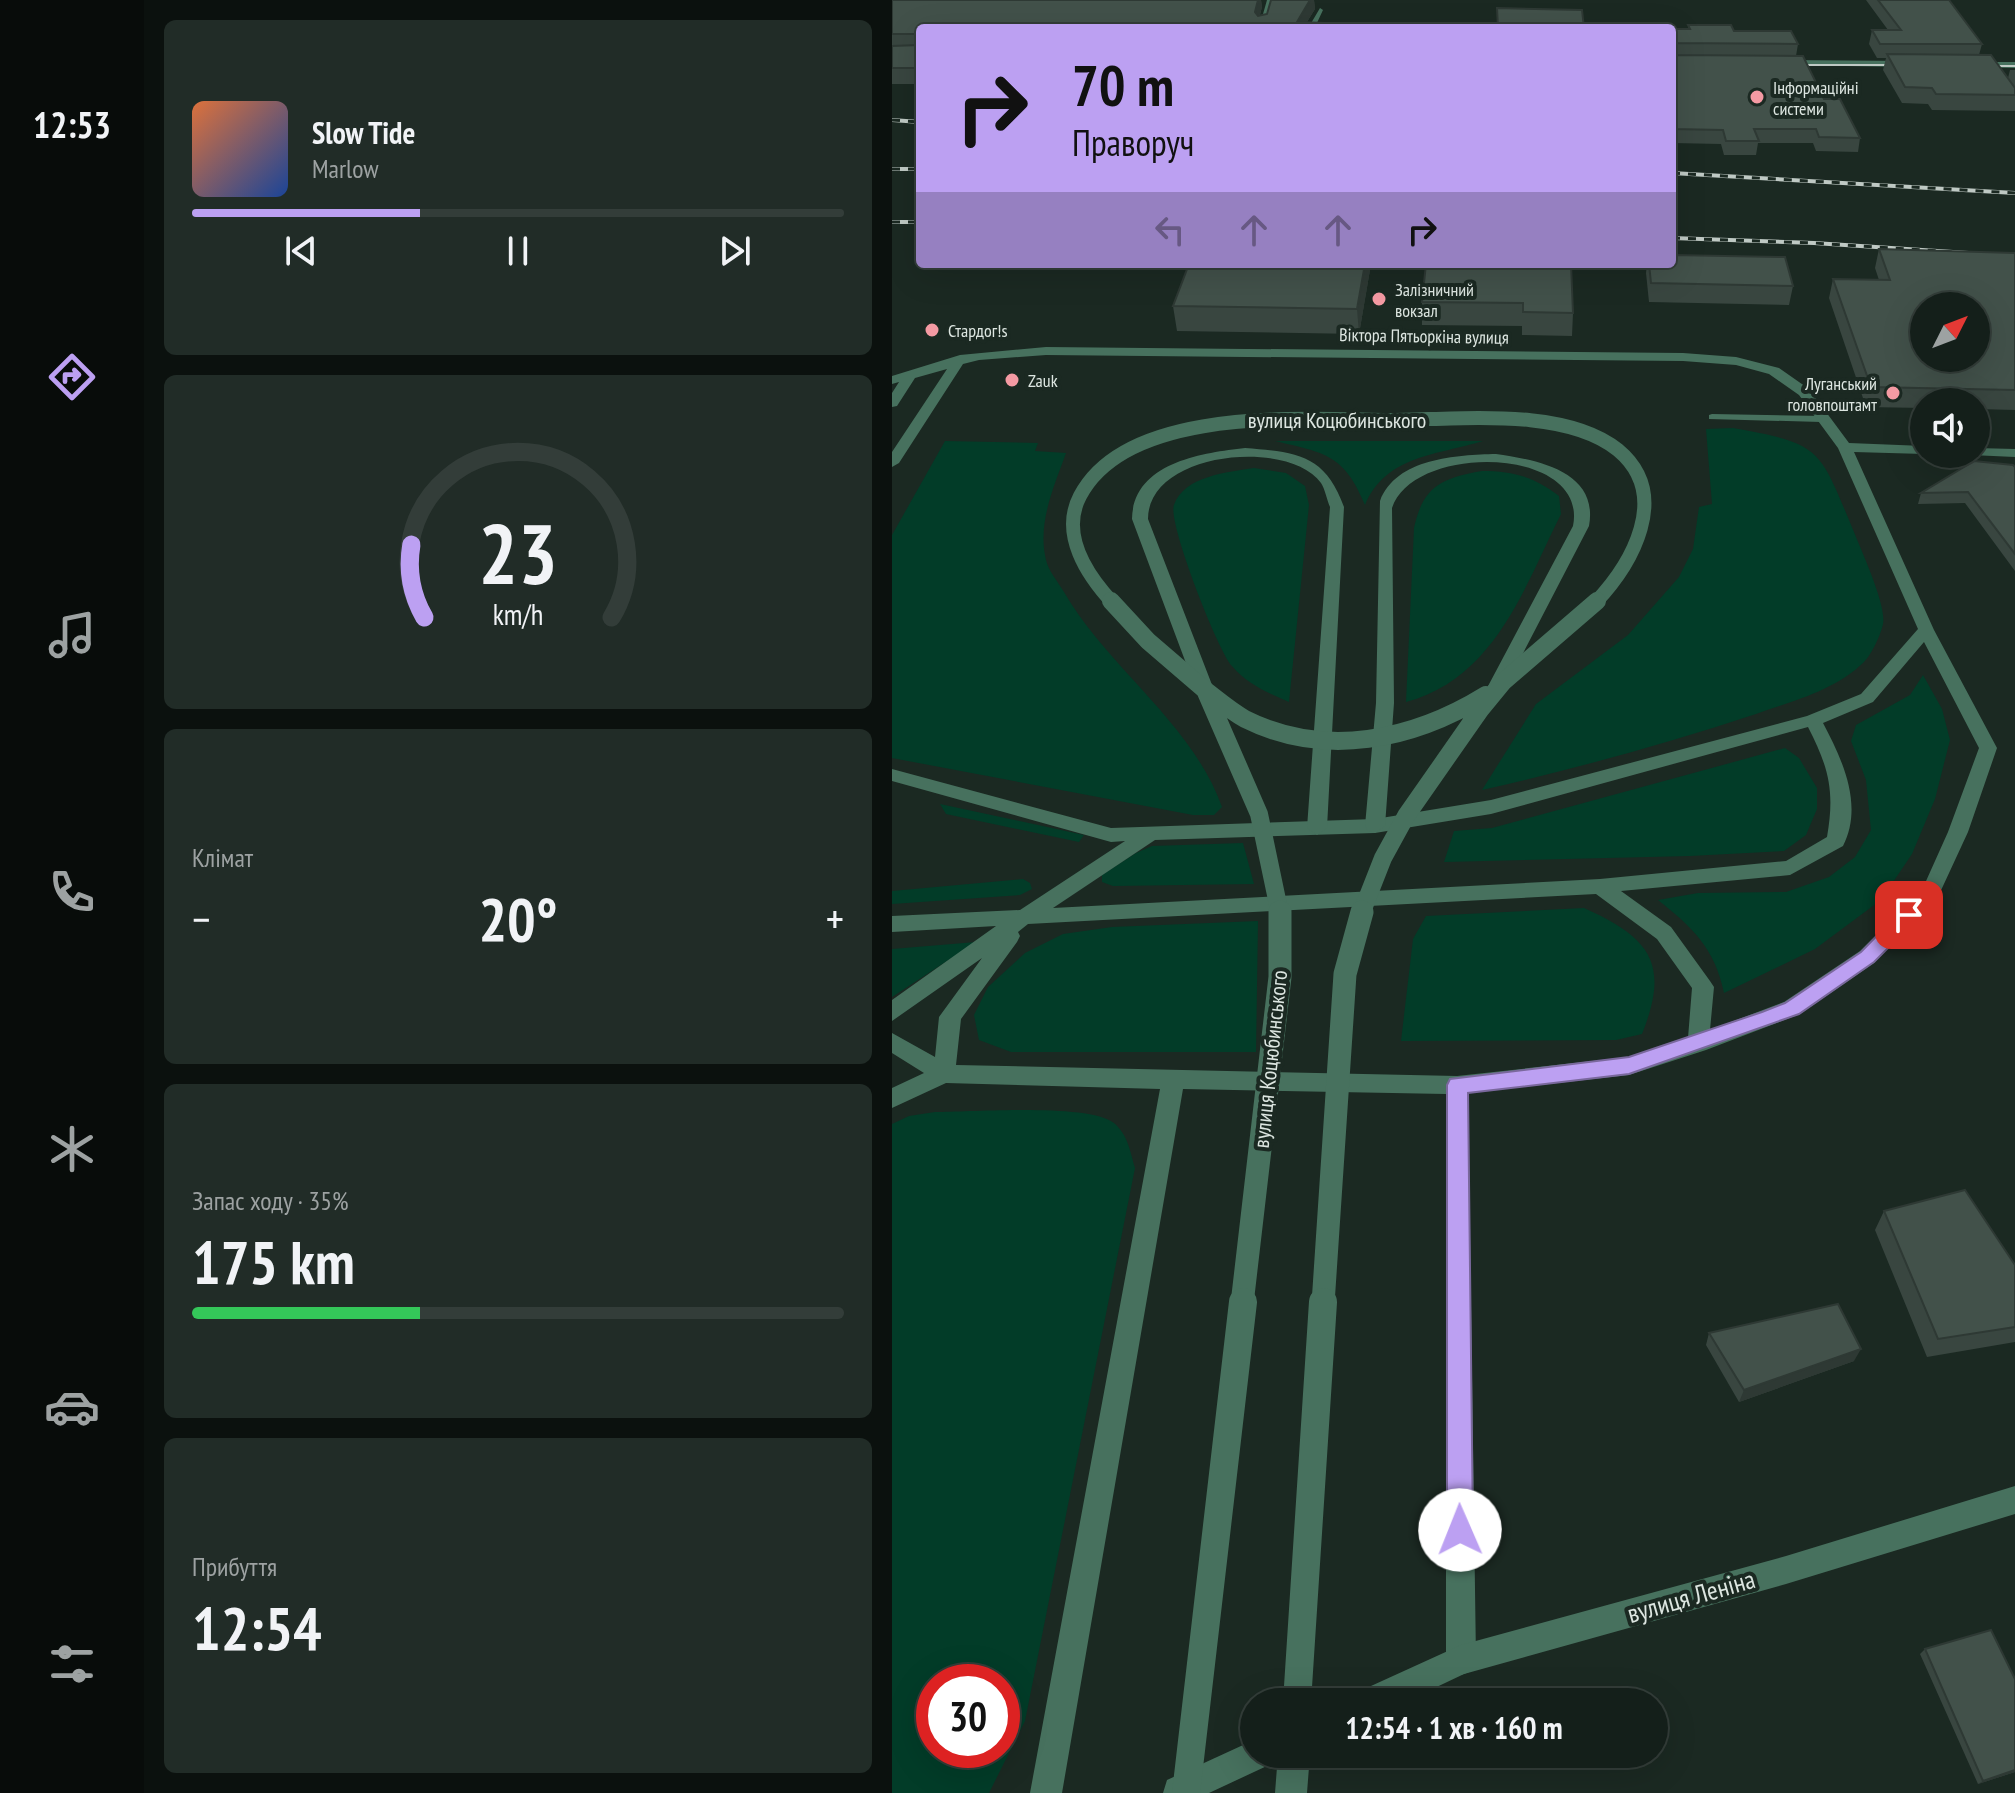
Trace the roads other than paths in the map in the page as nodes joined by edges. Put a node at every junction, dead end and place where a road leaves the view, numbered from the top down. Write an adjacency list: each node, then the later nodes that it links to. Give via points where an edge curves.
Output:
1 (1270, 0): 3 (lane)
2 (1320, 10): 4 (lane)
3 (1263, 24)
4 (1313, 24)
5 (1767, 63): 6 (street)
6 (1926, 64)
7 (1957, 64): 8 (street)
8 (2015, 65)
9 (960, 359): 11 (street, Віктора Пятьоркіна вулиця); 15 (street, Віктора Пятьоркіна вулиця, via 1079,350 1683,357 1736,361 1774,371 1804,392); 20 (street)
10 (892, 372): 11 (street)
11 (912, 372): 12 (street, Віктора Пятьоркіна вулиця); 13 (street)
12 (892, 380)
13 (892, 403)
14 (1712, 417): 15 (lane)
15 (1821, 419): 16 (street, Віктора Пятьоркіна вулиця)
16 (1845, 447): 17 (street); 21 (street, Віктора Пятьоркіна вулиця)
17 (1910, 449)
18 (1990, 452): 19 (street)
19 (2015, 453)
20 (892, 463)
21 (1926, 630): 24 (street, via 1867,698); 34 (street, Віктора Пятьоркіна вулиця, via 1988,748 1930,894 1867,957 1792,1008)
22 (1496, 688): 23 (street, bridge, via 1440,723 1403,736 1352,741 1277,732 1245,718); 23 (street, вулиця Коцюбинського, bridge, via 1610,589 1635,546 1645,514 1634,465 1602,440 1556,424 1250,419 1156,438 1116,458 1087,482 1072,511 1074,543 1098,587 1130,624); 26 (street, via 1581,526 1584,508 1563,479 1530,464 1459,458 1408,476 1392,491 1385,508 1385,703); 41 (street, вулиця Коцюбинського, bridge, via 1384,856 1359,916 1345,974)
23 (1205, 690): 27 (street, via 1140,519 1142,500 1153,484 1197,459 1255,452 1308,464 1326,476 1336,491 1337,507); 47 (street, вулиця Коцюбинського, bridge, via 1259,814 1270,856 1280,914 1280,977)
24 (1813, 720): 26 (street, via 1491,807); 29 (street, via 1839,770 1843,803 1836,841 1790,868)
25 (892, 775): 28 (street, via 1111,835)
26 (1375, 826): 27 (street)
27 (1317, 828): 28 (street)
28 (1152, 833): 30 (street)
29 (1600, 886): 30 (street); 34 (street, via 1664,933 1703,987)
30 (1025, 916): 31 (street); 32 (street); 35 (street, via 950,1017)
31 (892, 924)
32 (892, 1012)
33 (892, 1042): 35 (street)
34 (1698, 1044): 37 (street, Віктора Пятьоркіна вулиця, via 1629,1066)
35 (944, 1074): 36 (street, Віктора Пятьоркіна вулиця); 38 (street)
36 (1173, 1081): 37 (street, Віктора Пятьоркіна вулиця); 45 (street)
37 (1457, 1085): 40 (street)
38 (892, 1098)
39 (2015, 1500): 40 (street, вулиця Леніна)
40 (1461, 1660): 42 (street, вулиця Леніна)
41 (1298, 1688)
42 (1401, 1688)
43 (1240, 1762): 46 (street)
44 (1293, 1768): 48 (street)
45 (1046, 1793)
46 (1174, 1793)
47 (1186, 1793)
48 (1291, 1793)

